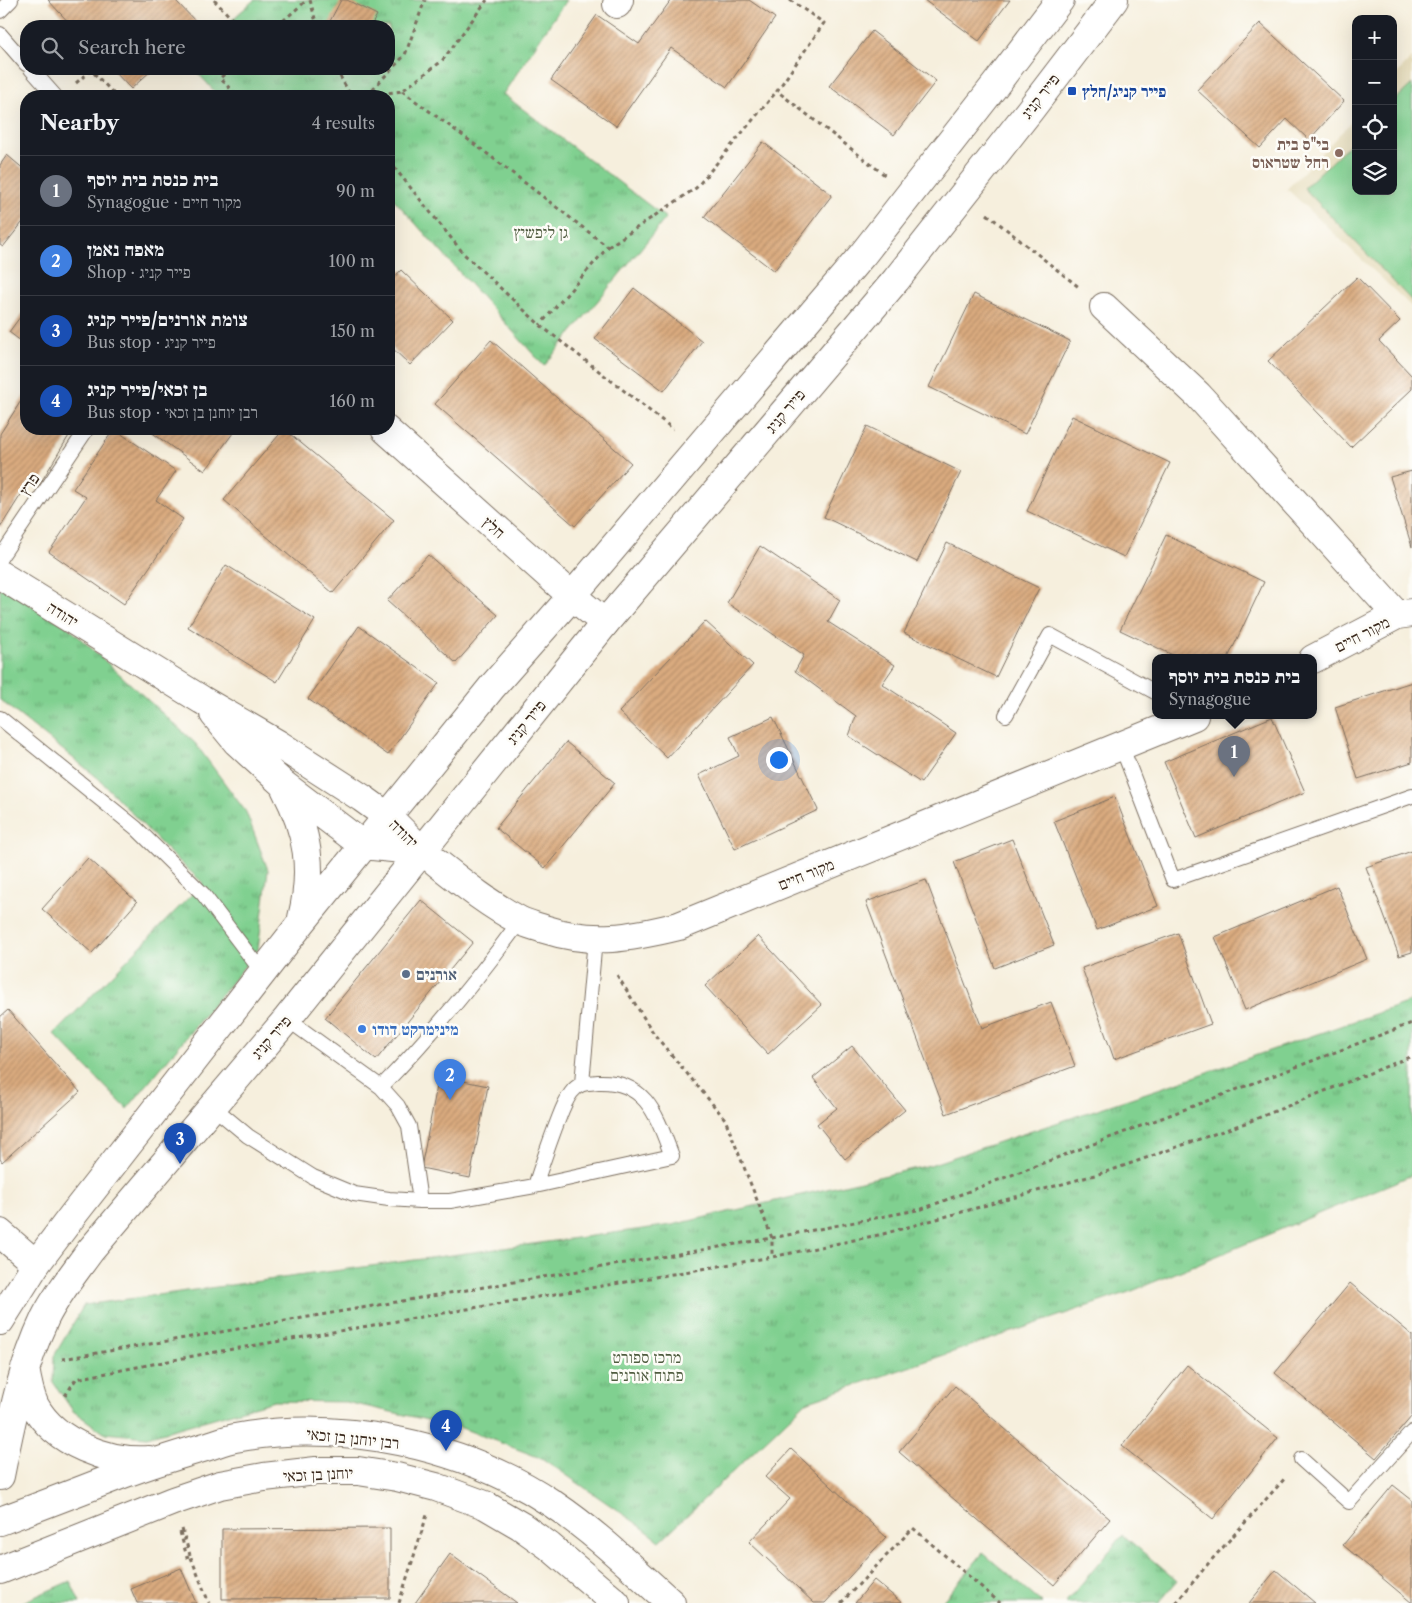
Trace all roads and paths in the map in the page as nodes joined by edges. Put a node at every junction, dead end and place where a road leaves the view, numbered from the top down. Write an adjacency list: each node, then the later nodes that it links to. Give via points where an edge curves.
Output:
1 (11, 0): 9 (lane)
2 (214, 0): 10 (path)
3 (309, 0): 11 (path); 12 (path)
4 (425, 0): 15 (path, via 405,55)
5 (487, 0): 28 (path, via 442,61)
6 (790, 0): 29 (path, via 824,23)
7 (1060, 0): 32 (street)
8 (1114, 0): 33 (street, פייר קניג)
9 (0, 11)
10 (233, 20)
11 (285, 20)
12 (315, 20)
13 (0, 34): 14 (lane)
14 (20, 57)
15 (395, 66)
16 (36, 75): 23 (lane)
17 (85, 75): 22 (path)
18 (96, 75): 24 (path)
19 (223, 75): 25 (path, via 220,78)
20 (339, 75): 26 (path)
21 (386, 75): 27 (path)
22 (72, 86)
23 (50, 90)
24 (110, 90)
25 (231, 90)
26 (348, 90)
27 (372, 90)
28 (402, 91): 30 (path); 34 (path)
29 (777, 91): 32 (path); 34 (path, via 696,188)
30 (395, 92)
31 (395, 168): 36 (path, via 464,254)
32 (910, 194): 39 (street)
33 (963, 195): 35 (path); 43 (street, פייר קניג, via 896,280)
34 (608, 247): 36 (path)
35 (1104, 307): 42 (street, via 1198,395)
36 (540, 326): 39 (path)
37 (84, 435): 40 (lane, פרץ)
38 (392, 435): 41 (street, חלץ)
39 (698, 448): 41 (street)
40 (2, 577): 46 (street, יהודה)
41 (572, 596): 43 (street, חלץ); 53 (street, via 492,687)
42 (1404, 614): 44 (street, מקור חיים)
43 (605, 623): 55 (street, פייר קניג)
44 (1317, 657)
45 (1152, 690): 47 (lane, via 1050,634)
46 (202, 700): 51 (street, יהודה, via 237,742); 53 (street, יהודה, via 278,744)
47 (1006, 715)
48 (0, 718): 59 (lane, via 136,828 203,894)
49 (1186, 719): 50 (street, מקור חיים)
50 (1121, 744): 52 (lane, via 1173,880); 58 (street, מקור חיים, via 679,926 636,936)
51 (284, 785): 54 (street, יהודה); 57 (street, via 300,821 307,852 309,875)
52 (1412, 796)
53 (387, 816): 54 (street); 55 (street, יהודה)
54 (363, 845): 55 (street, יהודה); 57 (street)
55 (422, 851): 56 (street, מקור חיים); 60 (street, פייר קניג)
56 (520, 921): 58 (street, מקור חיים, via 560,934); 64 (lane, via 469,990)
57 (302, 922): 59 (street)
58 (595, 939): 63 (lane); 69 (path, via 654,1034 724,1119)
59 (262, 972): 71 (street)
60 (287, 1019): 64 (lane); 65 (street, פייר קניג)
61 (1412, 1023): 69 (path, via 922,1209)
62 (1412, 1056): 70 (path, via 1248,1122 1109,1170 883,1234)
63 (582, 1083): 66 (lane, via 572,1091 563,1107); 66 (lane, via 618,1084 644,1098 655,1112 672,1156)
64 (381, 1087): 67 (lane, via 398,1106 409,1126)
65 (212, 1106): 67 (lane, via 248,1136 313,1177 354,1194); 73 (street, פייר קניג, via 64,1286 46,1317)
66 (535, 1186): 67 (lane, via 450,1201)
67 (420, 1201)
68 (0, 1233): 71 (street)
69 (772, 1238): 70 (path); 73 (path)
70 (772, 1257): 74 (path, via 76,1378)
71 (36, 1264): 72 (street)
72 (2, 1313)
73 (25, 1366): 74 (street, via 29,1390); 78 (street, פייר קניג)
74 (48, 1423): 76 (street, via 92,1452 134,1461)
75 (1412, 1432): 77 (lane, via 1348,1502)
76 (163, 1459): 81 (street, רבן יוחנן בן זכאי); 86 (street, רבן יוחנן בן זכאי, via 234,1438 284,1432 340,1434 395,1441 449,1454 500,1473 552,1504 597,1538)
77 (1301, 1459): 89 (path)
78 (0, 1476)
79 (436, 1487): 80 (street, יוחנן בן זכאי, via 358,1471 316,1471 220,1486); 84 (path); 85 (street, יוחנן בן זכאי, via 486,1505 521,1526)
80 (171, 1502): 82 (street, יוחנן בן זכאי); 83 (path, via 187,1558 190,1555)
81 (0, 1522)
82 (0, 1570)
83 (209, 1603)
84 (400, 1603)
85 (616, 1603)
86 (671, 1603)
87 (841, 1603): 88 (path, via 913,1528)
88 (1000, 1603)
89 (1176, 1603)

